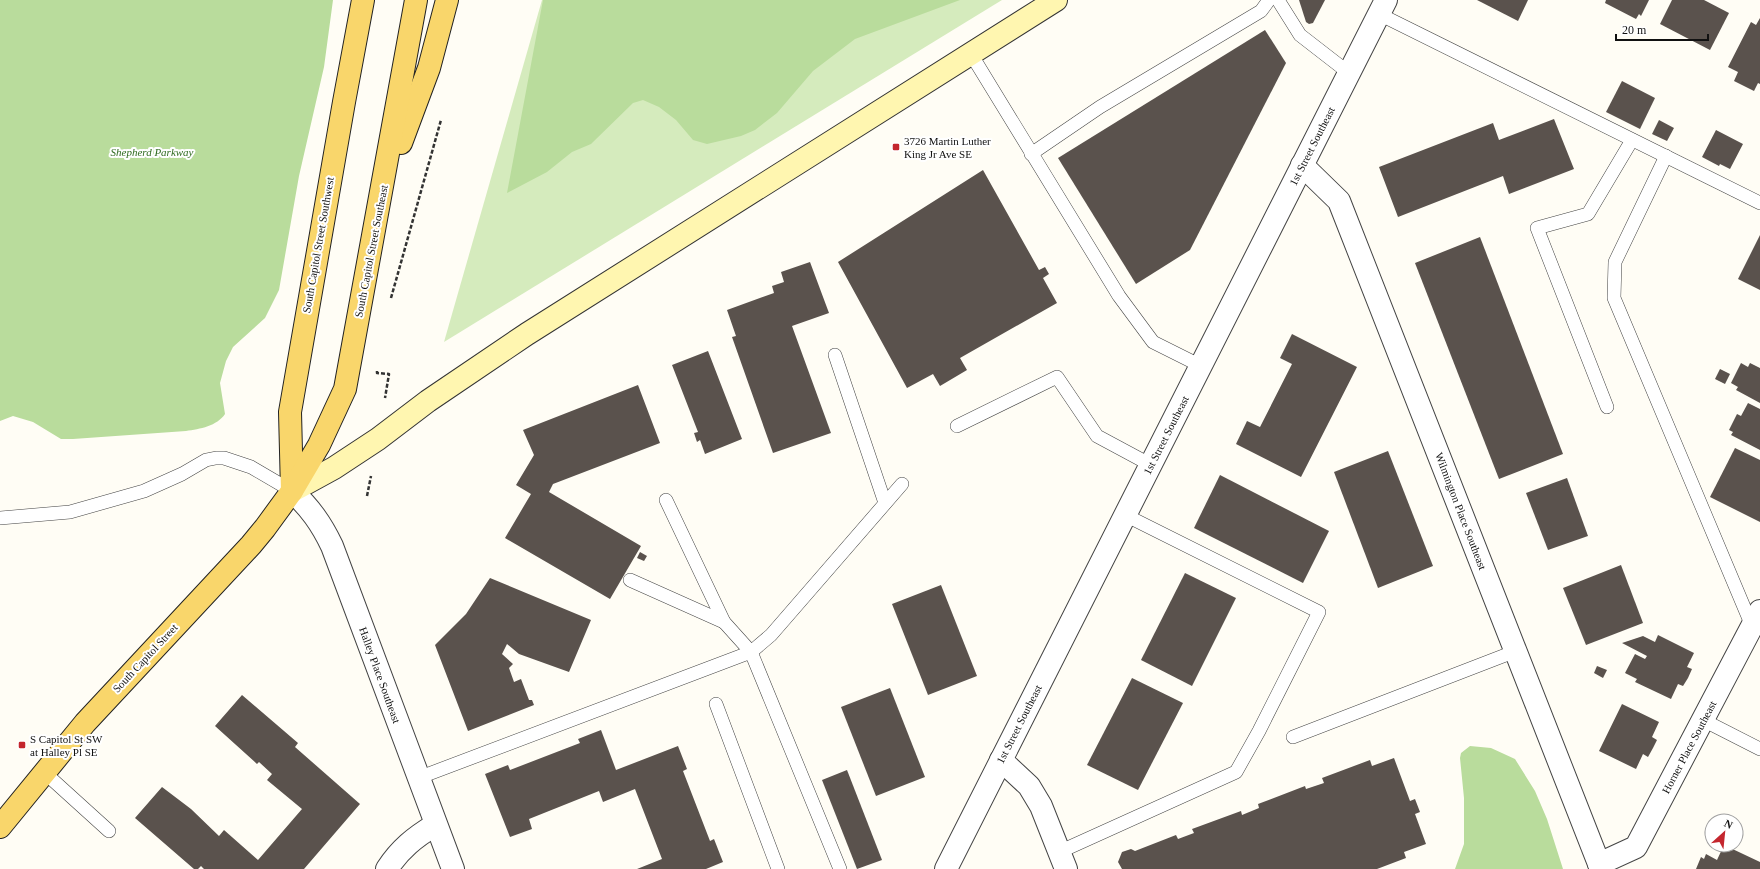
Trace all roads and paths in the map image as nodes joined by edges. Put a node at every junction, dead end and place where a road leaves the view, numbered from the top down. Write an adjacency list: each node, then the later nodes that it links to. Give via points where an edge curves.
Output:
1 (363, 0): 26 (main road, South Capitol Street Southwest, via 290,412)
2 (416, 0): 15 (main road, South Capitol Street Southeast)
3 (447, 0): 15 (main road, via 429,68)
4 (1056, 0): 8 (main road)
5 (1269, 0): 12 (lane, via 1261,11 1100,107)
6 (1278, 0): 9 (lane, via 1300,35)
7 (1382, 7): 9 (street, 1st Street Southeast); 11 (lane)
8 (971, 54): 12 (lane); 26 (main road, via 527,334 428,401 378,439 334,468)
9 (1349, 73): 14 (street, 1st Street Southeast)
10 (442, 115): 17 (path)
11 (1632, 140): 13 (lane); 22 (lane, via 1588,214 1536,228)
12 (1031, 154): 20 (lane, via 1119,296 1153,342)
13 (1666, 156): 16 (lane); 32 (lane, via 1615,262 1614,298)
14 (1302, 165): 20 (street, 1st Street Southeast); 34 (street, Wilmington Place Southeast, via 1339,201)
15 (381, 197): 26 (main road, South Capitol Street Southeast, via 345,389 319,445)
16 (1760, 203)
17 (390, 302)
18 (835, 355): 28 (lane)
19 (376, 366): 21 (path, via 377,374 389,374)
20 (1201, 366): 24 (street, 1st Street Southeast)
21 (388, 386)
22 (1607, 407)
23 (957, 426): 24 (lane, via 1057,377 1097,436)
24 (1150, 465): 29 (street, 1st Street Southeast)
25 (902, 484): 28 (lane)
26 (292, 491): 30 (lane, via 251,467 216,458 201,462 182,474 144,491 70,512); 41 (main road, South Capitol Street, via 251,545 103,703); 42 (street, Halley Place Southeast, via 322,525 332,546)
27 (666, 500): 33 (lane)
28 (885, 503): 35 (lane, via 771,635)
29 (1126, 515): 40 (street, 1st Street Southeast); 46 (lane, via 1319,612 1236,772)
30 (0, 518)
31 (630, 580): 33 (lane)
32 (1756, 618): 37 (street, Horner Place Southeast)
33 (724, 622): 35 (lane)
34 (1516, 651): 38 (lane); 47 (street, Wilmington Place Southeast)
35 (751, 652): 42 (lane); 48 (lane)
36 (716, 704): 51 (lane)
37 (1703, 720): 39 (lane); 47 (street, Horner Place Southeast, via 1636,847)
38 (1293, 737)
39 (1760, 749)
40 (1001, 760): 46 (street, via 1029,786 1041,806); 52 (street, 1st Street Southeast)
41 (45, 773): 44 (main road, South Capitol Street); 45 (lane)
42 (418, 778): 43 (street, Halley Place Southeast)
43 (435, 825): 49 (street, via 410,841); 50 (street, Halley Place Southeast)
44 (0, 827)
45 (109, 832)
46 (1063, 861)
47 (1600, 866)
48 (836, 868)
49 (387, 869)
50 (452, 869)
51 (778, 869)
52 (946, 869)

